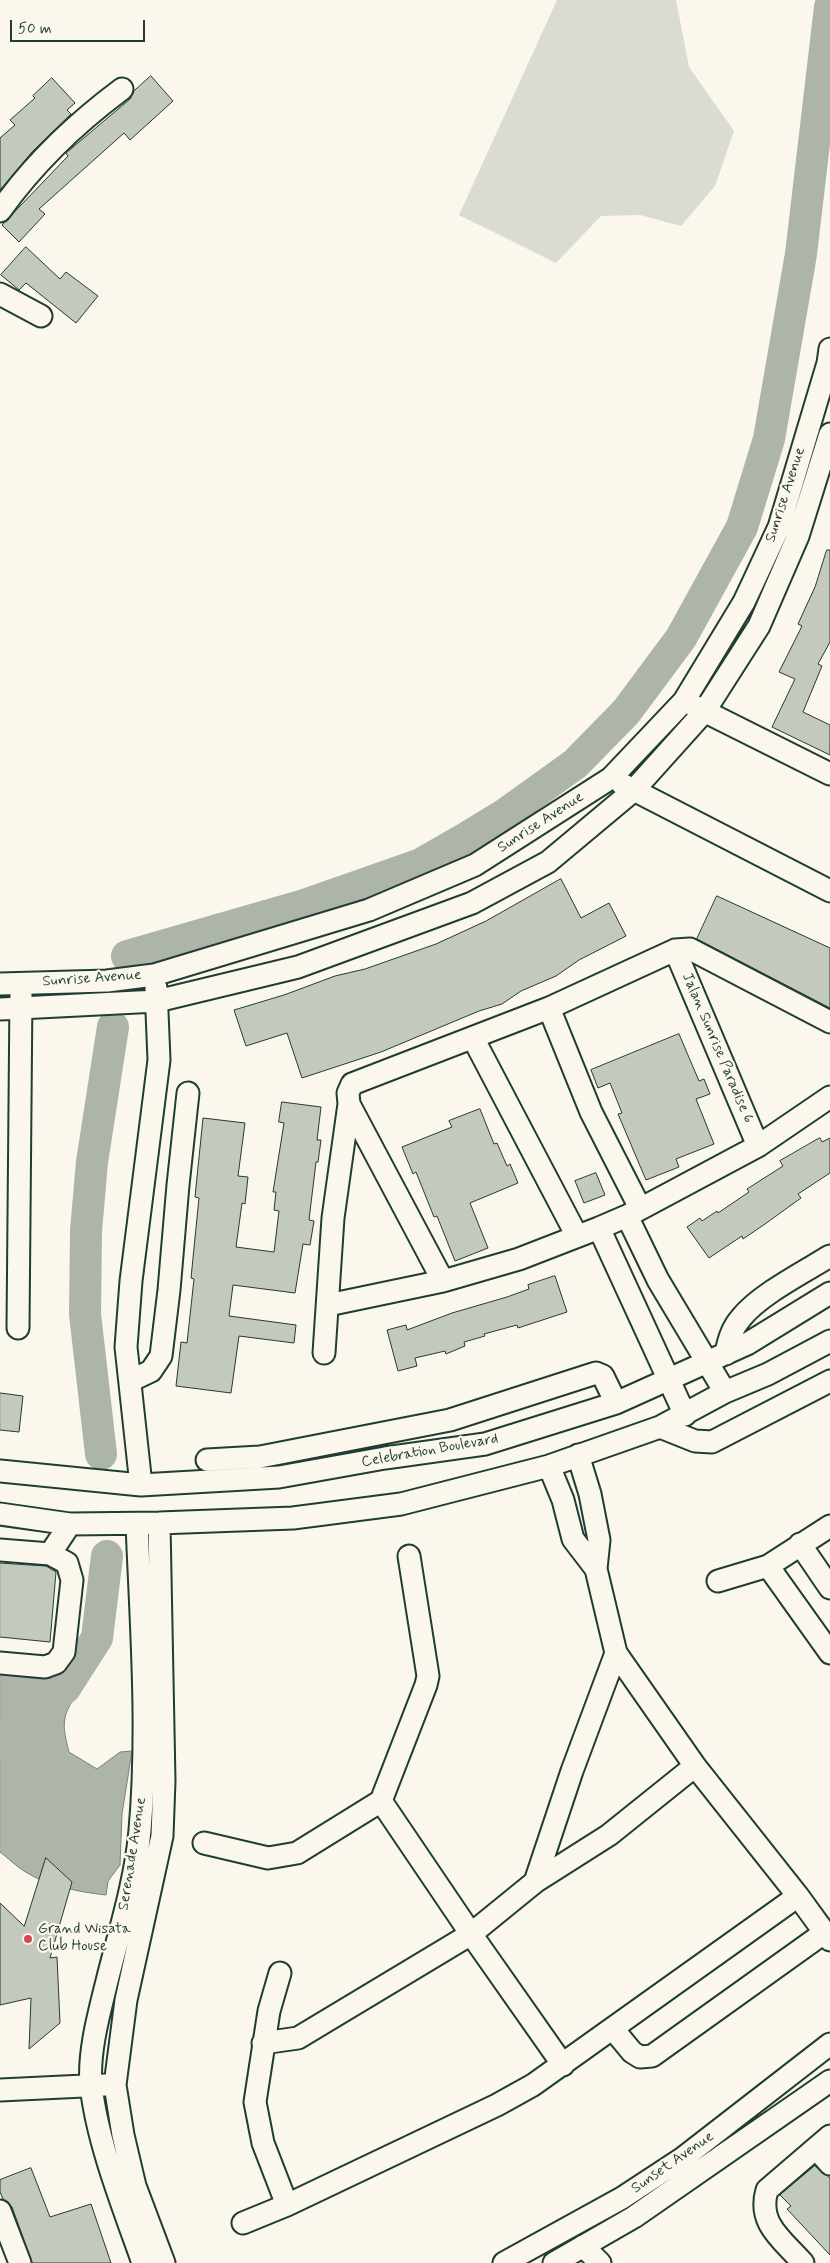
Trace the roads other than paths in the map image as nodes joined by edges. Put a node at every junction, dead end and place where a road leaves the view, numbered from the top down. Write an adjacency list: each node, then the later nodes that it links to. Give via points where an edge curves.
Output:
1 (122, 89): 2 (street, via 90,113 64,149 28,173)
2 (0, 212)
3 (0, 294): 4 (street)
4 (41, 316)
5 (829, 359): 7 (street, Sunrise Avenue, via 779,527 744,602)
6 (830, 434): 8 (street, Sunrise Avenue, via 798,536 759,626)
7 (684, 701): 8 (street); 10 (street, Sunrise Avenue)
8 (704, 712): 9 (street); 11 (street, Sunrise Avenue)
9 (830, 774)
10 (611, 778): 11 (street); 14 (street, Sunrise Avenue, via 475,865 370,910)
11 (633, 791): 12 (street); 16 (street, Sunrise Avenue, via 548,862 472,903 298,967)
12 (830, 890)
13 (675, 950): 18 (street); 19 (street, via 690,949); 24 (street, Jalan Sunrise Paradise 6)
14 (154, 975): 15 (street, Sunrise Avenue, via 106,981); 16 (street)
15 (10, 984): 17 (street)
16 (158, 1001): 17 (street, Sunrise Avenue); 37 (street, via 159,1060 130,1290 126,1347)
17 (10, 1008): 32 (street)
18 (549, 1008): 20 (street); 25 (street)
19 (830, 1022)
20 (473, 1038): 23 (street, via 352,1084 348,1093); 27 (street)
21 (188, 1093): 37 (street, via 161,1356 151,1371)
22 (830, 1097): 24 (street)
23 (349, 1104): 29 (street); 31 (street, via 333,1218)
24 (758, 1146): 25 (street)
25 (634, 1212): 26 (street); 35 (street, via 658,1280)
26 (599, 1228): 27 (street); 36 (street)
27 (577, 1236): 29 (street, via 518,1259)
28 (830, 1256): 35 (street, via 774,1290 741,1317)
29 (442, 1281): 31 (street)
30 (830, 1294): 35 (street, Celebration Boulevard, via 747,1344)
31 (328, 1305): 34 (street)
32 (18, 1328)
33 (830, 1342): 39 (street)
34 (324, 1353)
35 (717, 1358): 36 (street, Celebration Boulevard); 39 (street)
36 (668, 1378): 40 (street, Celebration Boulevard); 41 (street)
37 (130, 1381): 47 (street)
38 (830, 1381): 42 (street, via 712,1442 695,1441)
39 (725, 1392): 41 (street)
40 (616, 1403): 44 (street, via 603,1376 596,1373 450,1420 260,1456); 47 (street, Celebration Boulevard, via 485,1444 279,1477)
41 (685, 1415): 42 (street)
42 (660, 1427): 43 (street)
43 (578, 1456): 45 (street); 58 (street, via 599,1540)
44 (207, 1460)
45 (549, 1466): 49 (street, via 401,1504 293,1518); 58 (street, via 563,1500 573,1539)
46 (0, 1471): 47 (street, Celebration Boulevard)
47 (142, 1485)
48 (0, 1514): 50 (street)
49 (159, 1523): 51 (street); 78 (street, Serenade Avenue, via 164,1781 162,1836 126,2000)
50 (70, 1524): 51 (street); 55 (street)
51 (137, 1524): 77 (street, Serenade Avenue, via 144,1782 140,1832 124,1918 94,2038)
52 (830, 1526): 53 (street)
53 (800, 1544): 57 (street); 60 (street)
54 (0, 1550): 55 (street)
55 (50, 1554): 63 (street, via 67,1563 72,1580 64,1652 56,1663 45,1667)
56 (409, 1556): 65 (street, via 428,1676)
57 (768, 1566): 59 (street); 62 (street)
58 (596, 1569): 61 (street)
59 (718, 1582)
60 (830, 1588)
61 (616, 1653): 64 (street); 67 (street)
62 (830, 1653)
63 (0, 1663)
64 (695, 1766): 67 (street, via 609,1835); 68 (street)
65 (381, 1801): 66 (street, via 297,1853 268,1858); 69 (street)
66 (204, 1843)
67 (535, 1882): 69 (street)
68 (798, 1896): 70 (street); 72 (street)
69 (470, 1934): 73 (street, via 298,2038); 75 (street)
70 (827, 1936): 72 (street, via 652,2056 640,2057 632,2052)
71 (280, 1974): 73 (street)
72 (613, 2029): 75 (street)
73 (263, 2043): 82 (street, via 255,2102 263,2143)
74 (830, 2044): 89 (street, Sunset Avenue, via 683,2158 630,2193)
75 (563, 2065): 82 (street, via 497,2105)
76 (830, 2081): 85 (street, Sunset Avenue, via 634,2216)
77 (91, 2084): 78 (street); 79 (street); 87 (street, Serenade Avenue, via 101,2134)
78 (115, 2085): 88 (street, Serenade Avenue, via 135,2186)
79 (0, 2090)
80 (823, 2142): 81 (street); 92 (street, via 767,2190 763,2202 769,2224)
81 (830, 2164)
82 (287, 2205): 84 (street)
83 (2, 2219): 86 (street)
84 (243, 2223)
85 (583, 2246): 90 (street, Sunset Avenue); 91 (street)
86 (20, 2263)
87 (142, 2263)
88 (164, 2263)
89 (504, 2263)
90 (554, 2263)
91 (600, 2263)
92 (803, 2263)

